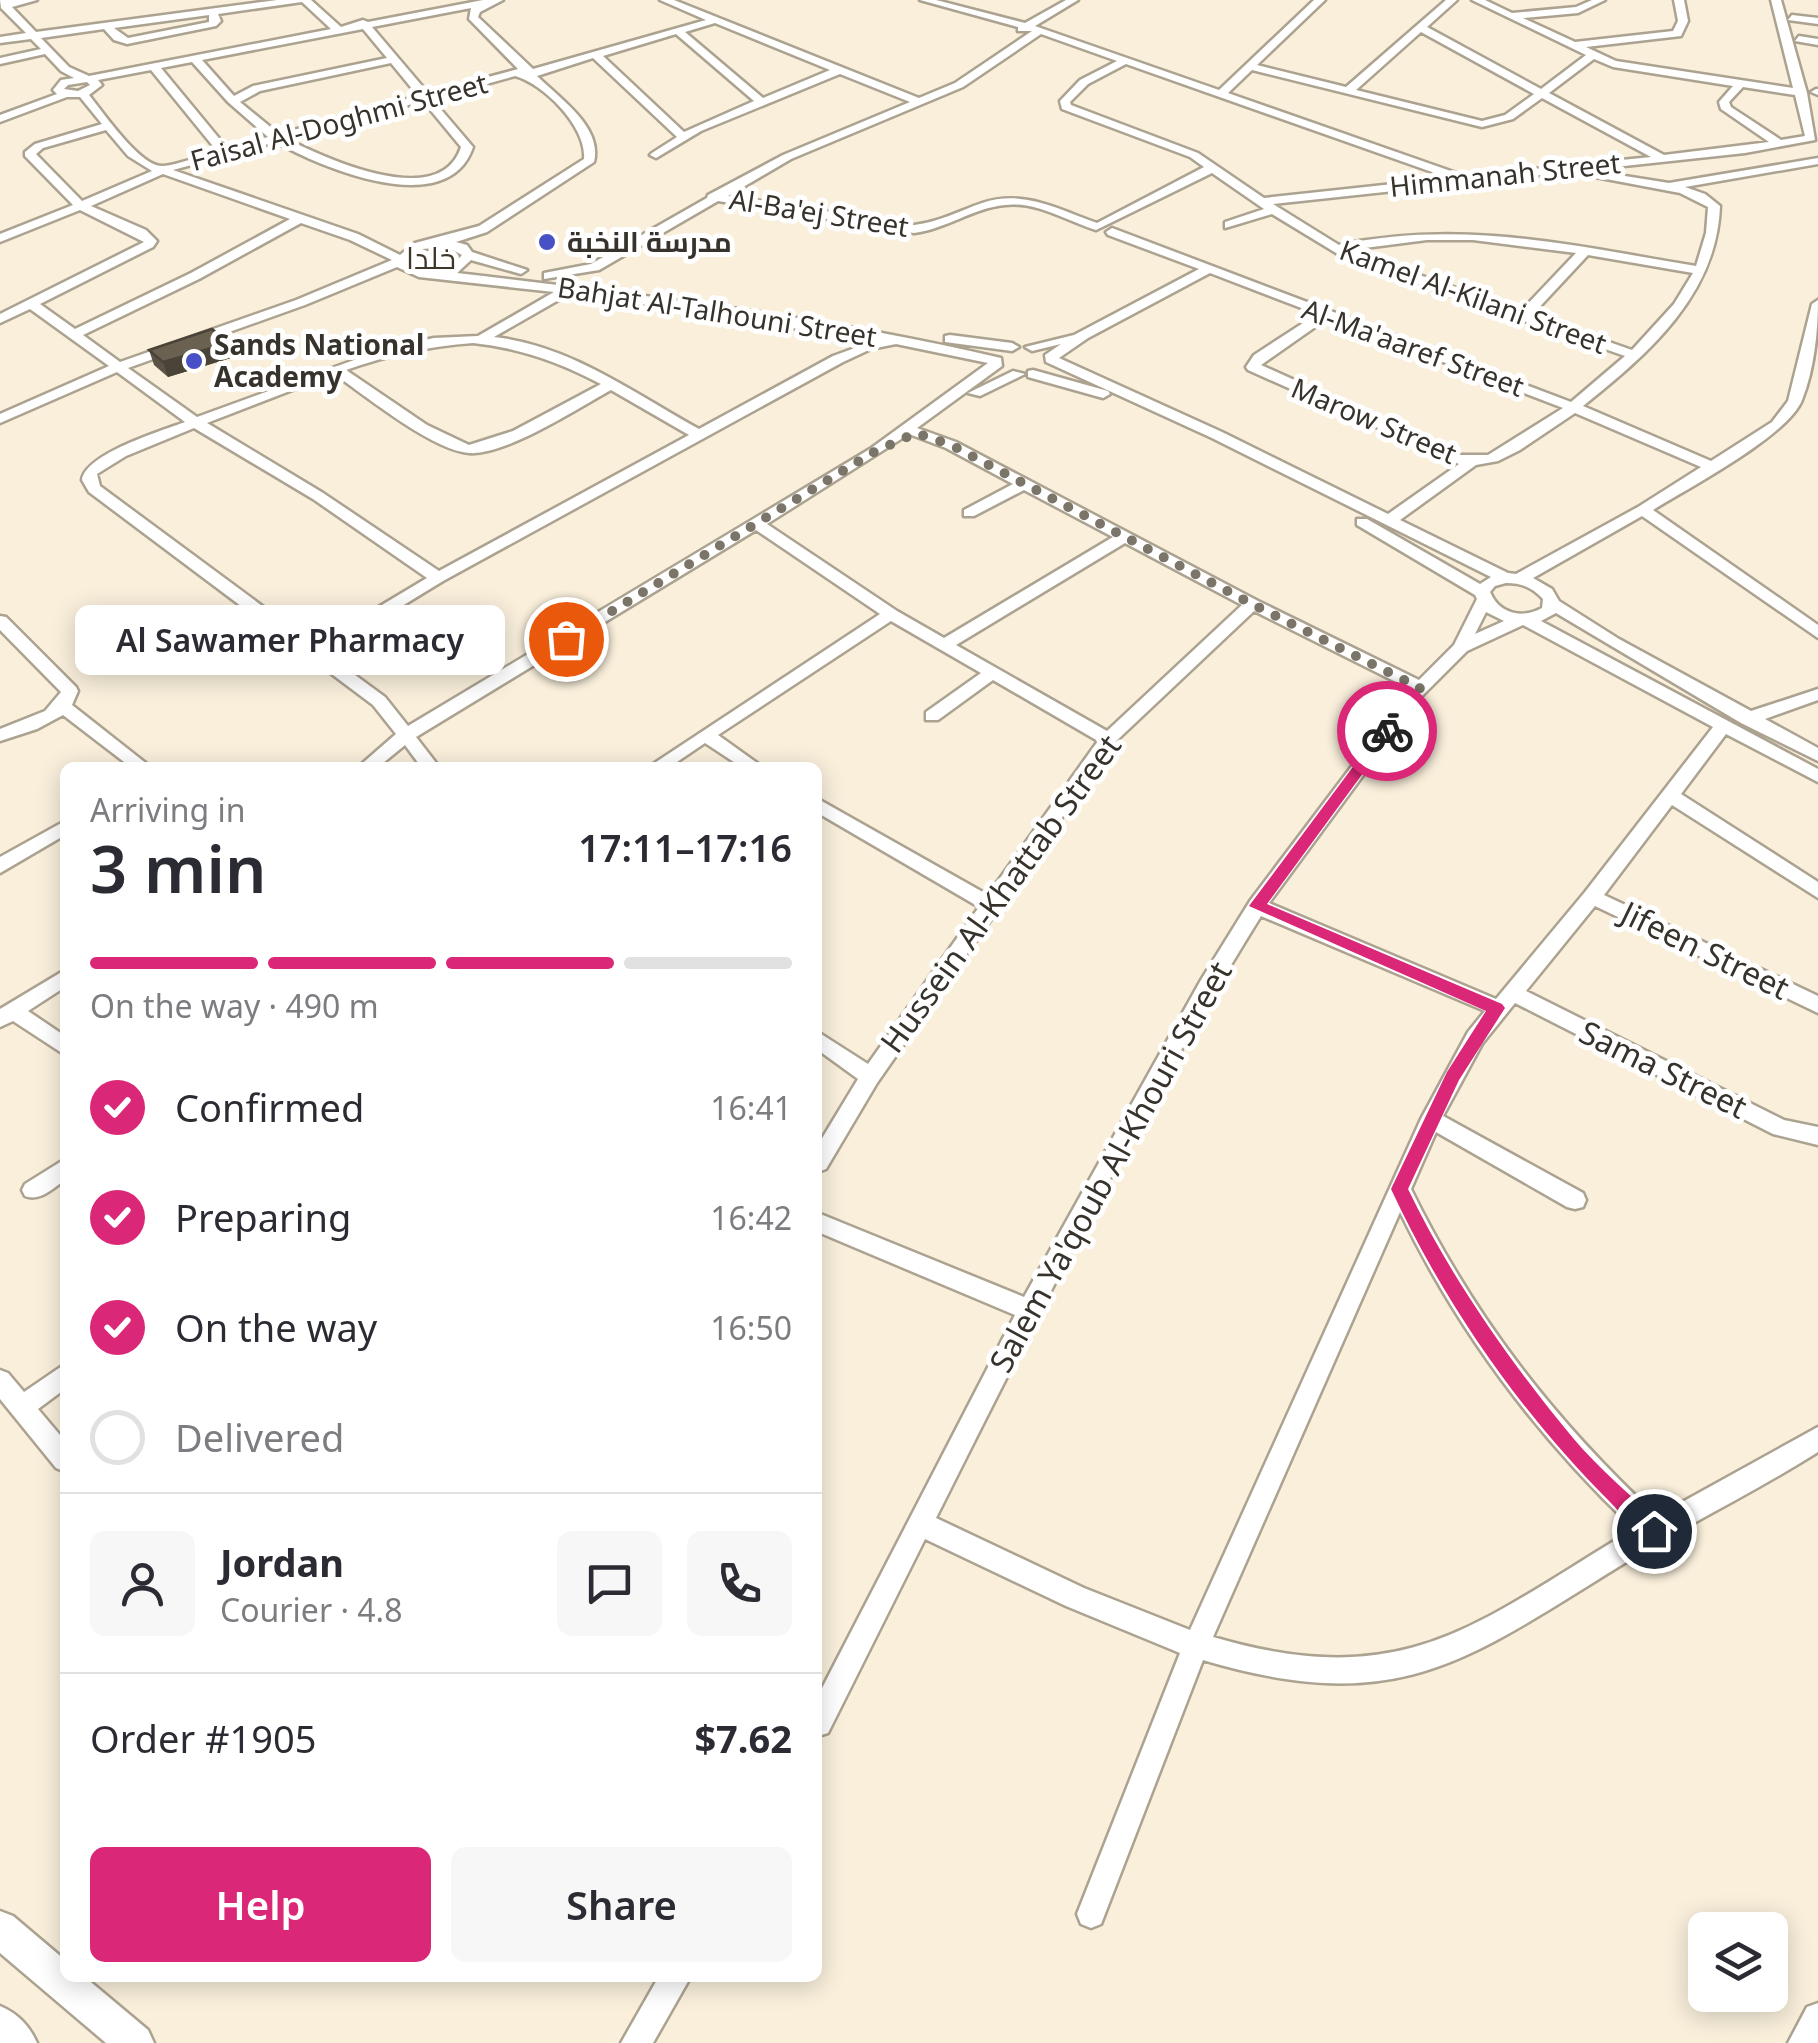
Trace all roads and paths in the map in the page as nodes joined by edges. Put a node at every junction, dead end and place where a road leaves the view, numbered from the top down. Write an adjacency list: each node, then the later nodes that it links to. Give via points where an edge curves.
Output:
1 (32, 0): 14 (street)
2 (302, 0): 16 (street); 26 (street)
3 (476, 0): 17 (street)
4 (665, 0): 20 (street)
5 (925, 0): 24 (street)
6 (1072, 0): 24 (street)
7 (1452, 0): 25 (street)
8 (1478, 0): 18 (street)
9 (1600, 0): 18 (street, via 1578,10)
10 (1679, 0): 32 (street, via 1683,21 1677,34)
11 (1776, 0): 50 (street)
12 (1787, 0): 19 (street)
13 (494, 1): 17 (street); 43 (street, via 473,18)
14 (2, 3): 28 (street)
15 (1312, 3): 40 (street)
16 (212, 11): 22 (street); 22 (street, via 212,24 132,40 118,38)
17 (426, 12): 23 (street)
18 (1508, 16): 32 (street)
19 (1792, 18): 21 (street); 30 (street)
20 (712, 21): 27 (street, Faisal Al-Doghmi Street); 42 (street)
21 (1818, 21)
22 (105, 24): 28 (street)
23 (363, 24): 26 (street); 37 (street)
24 (1032, 28): 39 (street); 56 (street, via 966,82)
25 (1420, 28): 48 (street); 52 (street)
26 (337, 29): 36 (street)
27 (678, 31): 34 (street, Faisal Al-Doghmi Street); 55 (street)
28 (30, 35): 29 (street); 33 (street)
29 (0, 40)
30 (1799, 40): 31 (street); 47 (street)
31 (1818, 42)
32 (1569, 46): 35 (street)
33 (46, 50): 38 (street); 45 (street)
34 (596, 55): 43 (street, Faisal Al-Doghmi Street); 59 (street)
35 (1592, 56): 46 (street, via 1628,68); 52 (street)
36 (195, 59): 41 (street); 54 (street)
37 (392, 60): 53 (street); 54 (street, via 257,88)
38 (0, 61)
39 (1122, 62): 51 (street); 68 (street, Kamel Al-Kilani Street, via 1075,89 1066,106)
40 (1252, 67): 48 (street); 51 (street)
41 (155, 68): 44 (street); 64 (street)
42 (839, 70): 55 (street); 56 (street)
43 (527, 73): 53 (street, Faisal Al-Doghmi Street); 82 (street, via 586,130 592,154 584,167)
44 (90, 81): 45 (street); 49 (street)
45 (63, 83): 49 (street); 57 (street)
46 (1740, 84): 50 (street); 61 (street, via 1724,102 1726,109)
47 (1814, 86)
48 (1348, 90): 52 (street, via 1482,124 1502,120)
49 (82, 93): 58 (street)
50 (1802, 93): 62 (street)
51 (1220, 94): 67 (street)
52 (1542, 94): 66 (street)
53 (425, 99): 60 (street, Faisal Al-Doghmi Street); 60 (street, via 467,153 417,183 391,180)
54 (235, 101): 60 (street)
55 (760, 102): 59 (street)
56 (920, 102): 76 (street, via 814,144)
57 (0, 116)
58 (107, 126): 71 (street, via 138,160); 78 (street, via 28,152)
59 (683, 137): 65 (street)
60 (276, 138): 64 (street, Faisal Al-Doghmi Street)
61 (1781, 145): 62 (street, Himmanah Street); 63 (street, Himmanah Street)
62 (1814, 148): 63 (street, Himmanah Street); 75 (street)
63 (1744, 150): 66 (street, Himmanah Street)
64 (224, 152): 71 (street, Faisal Al-Doghmi Street)
65 (656, 155)
66 (1661, 157): 70 (street, Himmanah Street)
67 (1418, 165): 69 (street); 74 (street)
68 (1214, 166): 77 (street, Kamel Al-Kilani Street); 81 (street)
69 (1432, 168): 72 (street); 73 (street)
70 (1568, 168): 72 (street, Himmanah Street); 75 (street)
71 (158, 170): 78 (street, Faisal Al-Doghmi Street); 79 (street)
72 (1496, 174): 73 (street, Himmanah Street)
73 (1460, 178): 74 (street, Himmanah Street)
74 (1443, 180): 77 (street, Himmanah Street)
75 (1666, 187): 93 (street, via 1714,206)
76 (712, 197): 81 (street, Al-Ba'ej Street, via 914,229 1008,200); 86 (street)
77 (1270, 205): 80 (street, Himmanah Street); 87 (street, Kamel Al-Kilani Street)
78 (80, 206): 83 (street, Faisal Al-Doghmi Street); 101 (street, via 142,233 149,244)
79 (297, 220): 84 (street); 107 (street)
80 (1229, 226)
81 (1107, 227): 90 (street, Al-Ma'aaref Street)
82 (483, 229): 85 (street); 89 (street)
83 (0, 238)
84 (354, 238): 85 (street); 91 (street)
85 (434, 243): 89 (street, Bahjat Al-Talhouni Street); 91 (street)
86 (632, 247): 95 (street, via 587,270); 99 (street, via 617,276)
87 (1338, 249): 88 (street, via 1454,234); 104 (street, Kamel Al-Kilani Street)
88 (1584, 253): 93 (street); 104 (street)
89 (468, 254): 94 (street, via 462,265); 95 (street, Bahjat Al-Talhouni Street)
90 (1173, 257): 92 (street, Al-Ma'aaref Street); 96 (street)
91 (400, 260): 94 (street, via 407,270); 100 (street)
92 (1207, 270): 96 (street); 97 (street, Al-Ma'aaref Street)
93 (1701, 271): 114 (street, Marow Street, via 1679,307)
94 (431, 275): 98 (street, Bahjat Al-Talhouni Street); 100 (street)
95 (548, 276): 99 (street, Bahjat Al-Talhouni Street)
96 (1186, 282): 97 (street); 108 (street)
97 (1246, 285): 103 (street, Al-Ma'aaref Street)
98 (568, 289): 106 (street, Bahjat Al-Talhouni Street); 109 (street)
99 (636, 290): 111 (street, Bahjat Al-Talhouni Street)
100 (336, 291): 118 (street)
101 (32, 304): 105 (street); 107 (street)
102 (1818, 304): 129 (street, via 1788,414)
103 (1324, 314): 123 (street, Al-Ma'aaref Street); 128 (street, Marow Street, via 1253,367)
104 (1524, 316): 114 (street, Kamel Al-Kilani Street)
105 (0, 319)
106 (828, 330): 110 (street, Bahjat Al-Talhouni Street); 116 (street, via 843,344)
107 (76, 334): 118 (street)
108 (1083, 335): 112 (street, Bahjat Al-Talhouni Street); 115 (street)
109 (482, 339): 119 (street, via 428,342); 122 (street, via 549,354)
110 (896, 340): 113 (street, Bahjat Al-Talhouni Street); 116 (street)
111 (1012, 347): 112 (street, Bahjat Al-Talhouni Street); 117 (street)
112 (1032, 347): 115 (street)
113 (955, 353): 117 (street, Bahjat Al-Talhouni Street); 121 (street)
114 (1632, 354): 123 (street, Marow Street)
115 (1050, 358): 120 (street, via 1047,368); 133 (street)
116 (838, 359): 127 (street)
117 (996, 362): 120 (street, Bahjat Al-Talhouni Street); 121 (street)
118 (119, 365): 124 (street); 125 (street)
119 (338, 370): 122 (street, via 446,441 470,449 496,443); 125 (street)
120 (1026, 374): 126 (street, via 982,388); 138 (street, via 1094,391 1157,419 1399,540)
121 (971, 384): 126 (street)
122 (608, 386): 127 (street)
123 (1572, 407): 128 (street, Marow Street, via 1497,456); 129 (street, Al-Ma'aaref Street)
124 (0, 419)
125 (197, 423): 136 (street); 149 (street, via 96,467 90,484)
126 (918, 427): 130 (street); 134 (street)
127 (699, 435): 136 (street)
128 (1471, 462): 133 (street)
129 (1713, 467): 131 (street)
130 (1024, 484): 132 (street); 135 (street)
131 (1644, 510): 137 (street); 144 (street)
132 (969, 513)
133 (1390, 520): 137 (street)
134 (757, 524): 141 (street); 157 (street)
135 (1125, 536): 139 (street); 146 (street)
136 (438, 578): 149 (street)
137 (1512, 578): 138 (street, via 1489,582); 140 (street, via 1542,588)
138 (1483, 596): 142 (street, via 1502,615); 148 (street, Salem Ya'qoub Al-Khouri Street)
139 (1252, 604): 151 (street); 160 (street, Hussein Al-Khattab Street)
140 (1552, 604): 142 (street, Salem Ya'qoub Al-Khouri Street, via 1544,615); 155 (street)
141 (891, 614): 146 (street); 159 (street)
142 (1523, 619): 148 (street, Salem Ya'qoub Al-Khouri Street); 156 (street)
143 (0, 622): 145 (street)
144 (1818, 632)
145 (20, 641): 147 (street); 153 (street, via 65,682 70,691)
146 (944, 645): 150 (street)
147 (0, 648)
148 (1461, 648): 151 (street, Salem Ya'qoub Al-Khouri Street)
149 (315, 652): 157 (street, via 379,701)
150 (991, 674): 154 (street); 160 (street)
151 (1420, 688): 175 (street, Salem Ya'qoub Al-Khouri Street)
152 (1818, 694): 155 (street)
153 (63, 706): 158 (street); 162 (street)
154 (932, 716)
155 (1747, 719): 161 (street)
156 (1722, 726): 167 (street); 168 (street)
157 (408, 734): 163 (street); 164 (street)
158 (0, 735)
159 (705, 735): 165 (street); 166 (street)
160 (1108, 739): 174 (street, Hussein Al-Khattab Street)
161 (1818, 756)
162 (136, 762)
163 (373, 762)
164 (428, 762)
165 (664, 762)
166 (747, 762)
167 (1818, 776)
168 (1670, 795): 172 (street); 173 (street)
169 (822, 806): 174 (street)
170 (60, 830): 171 (street)
171 (0, 866)
172 (1818, 891)
173 (1592, 897): 177 (street); 178 (street, Jifeen Street)
174 (989, 904): 182 (street, Hussein Al-Khattab Street)
175 (1257, 906): 177 (street, Sama Street); 191 (street, Salem Ya'qoub Al-Khouri Street)
176 (60, 980): 179 (street)
177 (1504, 1000): 183 (street); 184 (street, Sama Street, via 1780,1128)
178 (1818, 1005)
179 (7, 1015): 181 (street)
180 (822, 1043): 182 (street)
181 (60, 1044)
182 (870, 1077): 185 (street, Hussein Al-Khattab Street)
183 (1431, 1119): 187 (street); 189 (street)
184 (1818, 1136)
185 (822, 1157)
186 (60, 1171): 188 (street)
187 (1400, 1189): 198 (street, via 1449,1280 1522,1387 1568,1447); 199 (street)
188 (33, 1190)
189 (1575, 1200)
190 (822, 1224): 191 (street)
191 (1029, 1310): 197 (street, Salem Ya'qoub Al-Khouri Street)
192 (60, 1380): 194 (street)
193 (0, 1382): 194 (street)
194 (22, 1408): 196 (street)
195 (1818, 1438): 198 (street)
196 (60, 1454)
197 (922, 1524): 199 (street); 200 (street, Salem Ya'qoub Al-Khouri Street)
198 (1654, 1531): 199 (street, via 1462,1645 1395,1668 1313,1671)
199 (1196, 1645): 201 (street)
200 (822, 1715)
201 (1091, 1914)
202 (0, 1929): 203 (main road)
203 (60, 1980)
204 (63, 1982): 209 (main road)
205 (673, 1982): 210 (street)
206 (1818, 2018): 211 (street)
207 (0, 2025): 208 (main road)
208 (18, 2043)
209 (135, 2043)
210 (636, 2043)
211 (1803, 2043)

